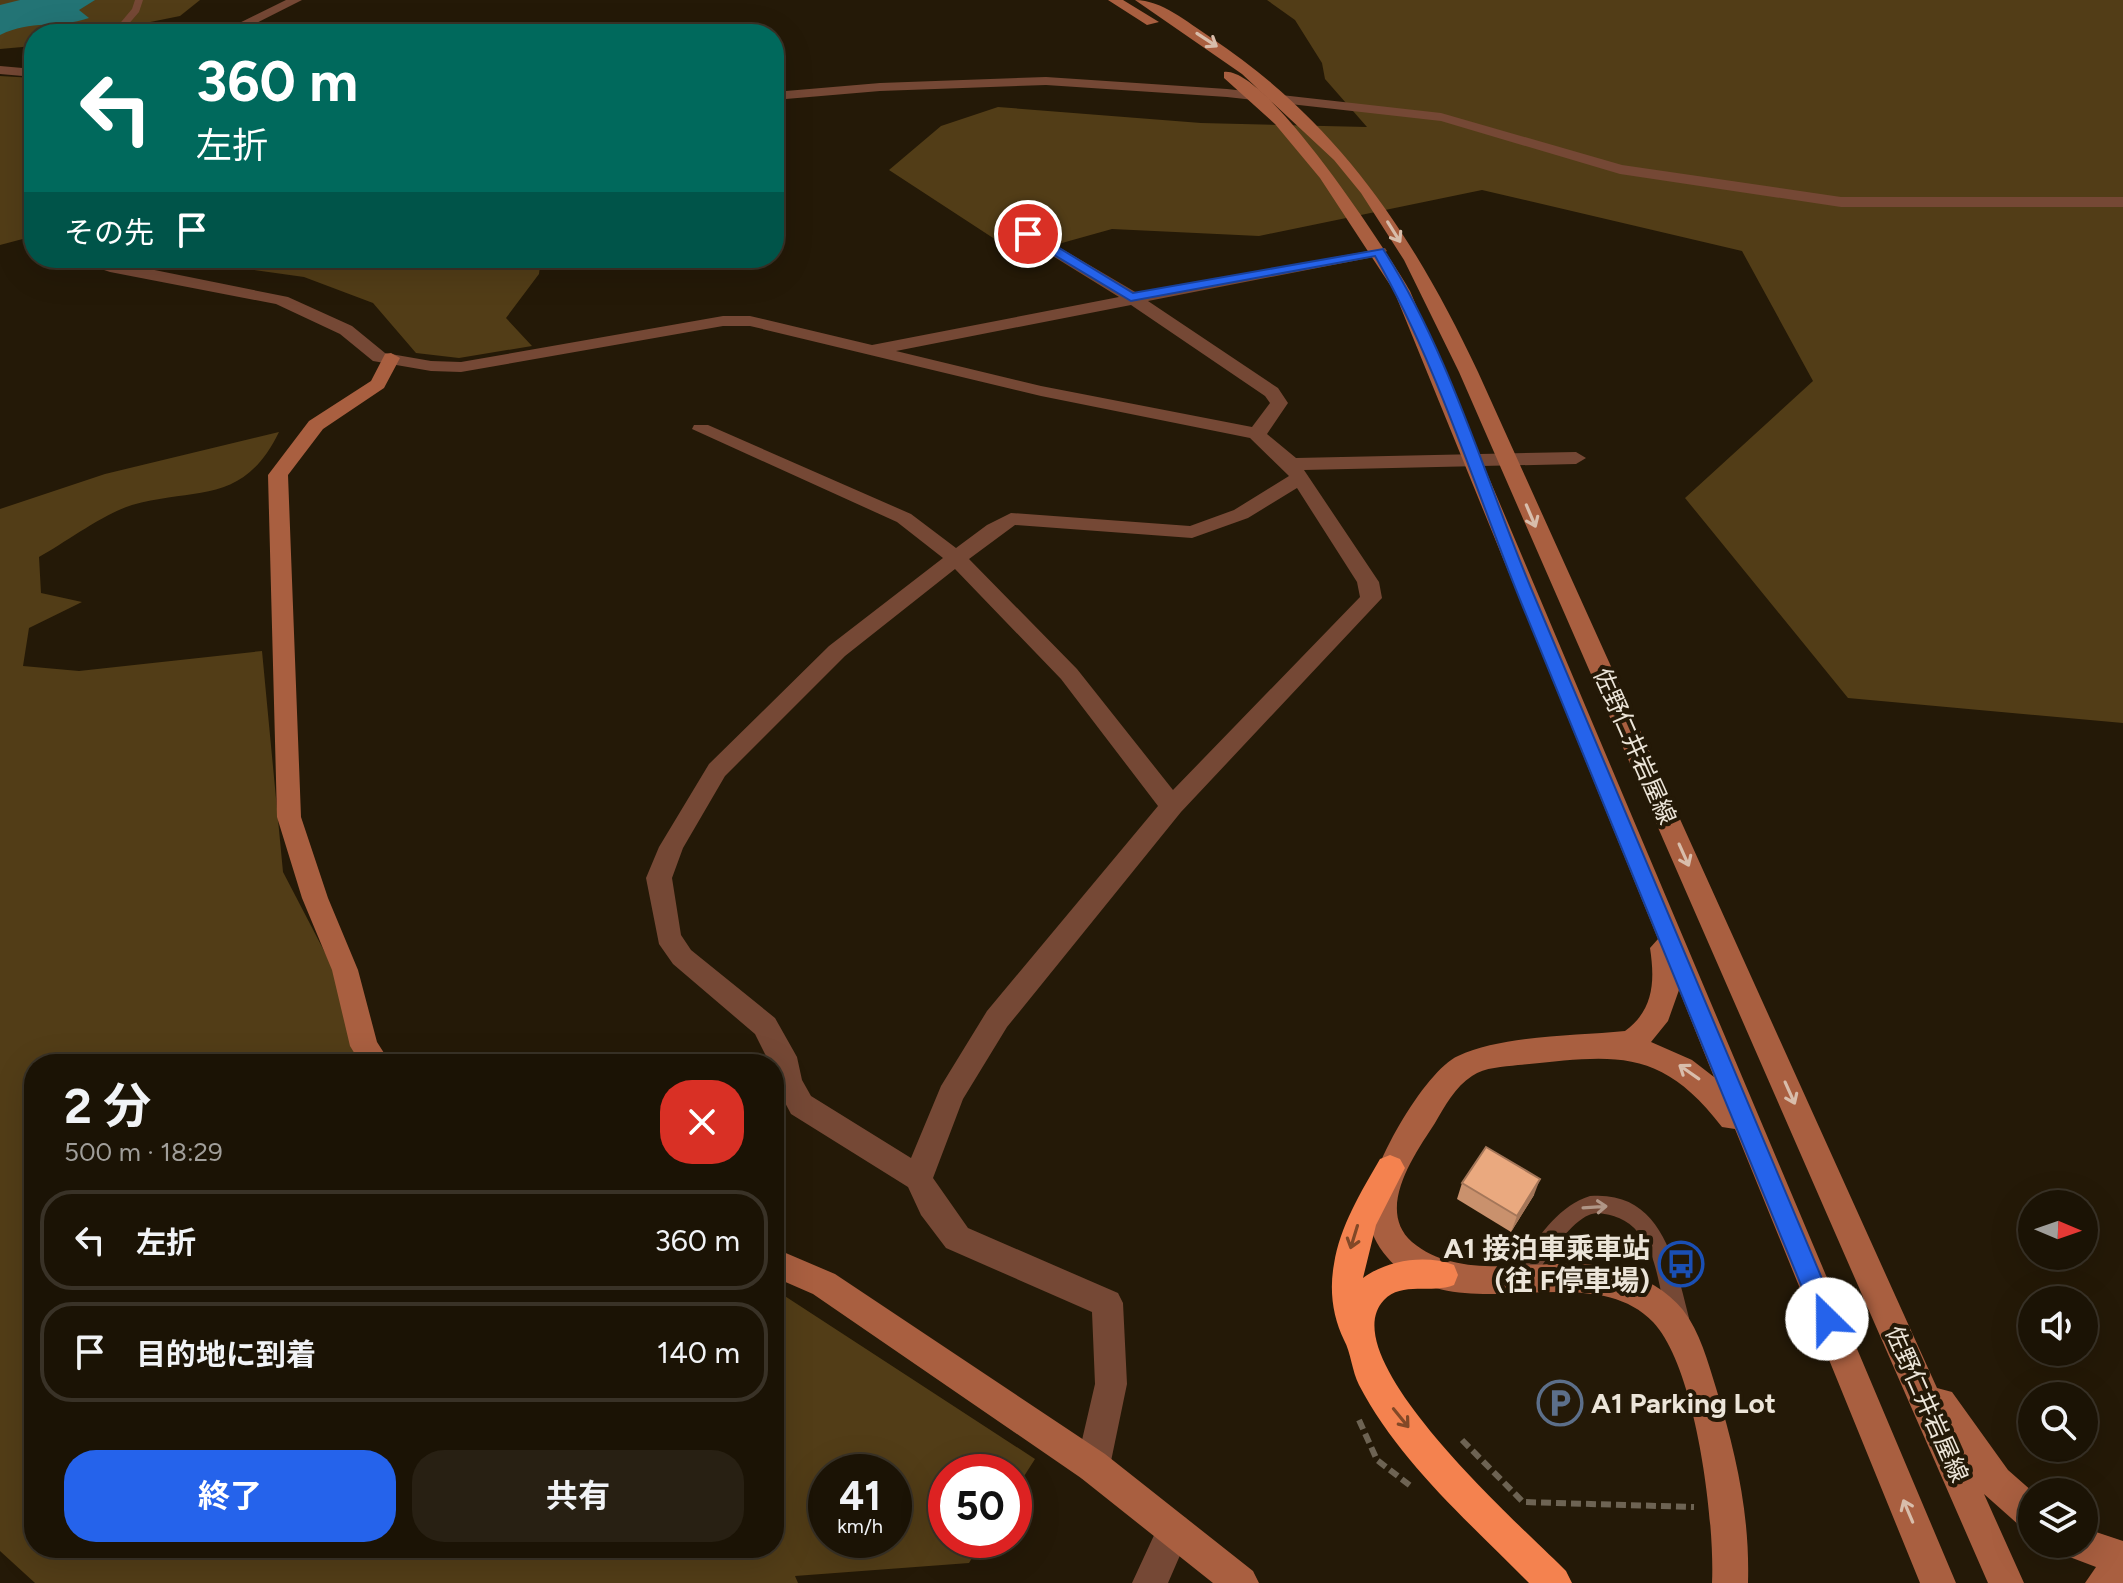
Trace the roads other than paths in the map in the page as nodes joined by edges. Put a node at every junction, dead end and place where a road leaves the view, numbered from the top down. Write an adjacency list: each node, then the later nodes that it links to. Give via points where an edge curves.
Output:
1 (139, 0): 5 (lane)
2 (296, 0): 6 (street)
3 (1115, 0): 10 (main road, 佐野仁井岩屋線, via 1251,92)
4 (1141, 0): 10 (main road, 佐野仁井岩屋線, one-way to 10, via 1268,85)
5 (124, 24)
6 (245, 24)
7 (0, 70): 8 (street)
8 (24, 72)
9 (784, 95): 11 (street, via 1046,81 1212,92 1441,117 1620,169 1841,202)
10 (1336, 172): 13 (main road, 佐野仁井岩屋線); 35 (main road, 佐野仁井岩屋線, one-way to 35, via 1390,223 1483,400)
11 (2123, 202)
12 (1028, 234): 15 (street)
13 (1379, 251): 15 (street); 24 (main road, 佐野仁井岩屋線, via 1402,291 1457,420)
14 (129, 268): 17 (street, via 263,293 323,315 379,357)
15 (1131, 297): 16 (street); 19 (street, via 1272,392 1279,403)
16 (871, 351): 17 (street, via 750,321 723,321 461,367); 19 (street)
17 (391, 358): 26 (main road, via 378,384 316,425 278,475 289,817)
18 (701, 429): 22 (street, via 904,518)
19 (1256, 434): 21 (street)
20 (1576, 458): 21 (street)
21 (1299, 469): 22 (street, via 1241,514 1192,532 1011,519); 23 (street, via 1368,582 1371,598)
22 (956, 558): 23 (street, via 1069,674); 27 (street, via 837,651 717,770 671,847 659,878 668,937 682,957 765,1026)
23 (1172, 806): 30 (street, via 997,1019 951,1095)
24 (1615, 813): 25 (main road, via 1664,951 1667,984 1658,1018 1646,1032); 31 (main road, 佐野仁井岩屋線)
25 (1607, 1047): 29 (main road, via 1499,1056 1462,1067); 31 (main road, one-way to 25, via 1716,1095 1678,1064 1632,1048)
26 (370, 1054)
27 (781, 1054)
28 (784, 1062): 30 (street, via 801,1105)
29 (1390, 1168): 33 (main road, via 1382,1192 1389,1236 1419,1266); 37 (highway, one-way to 37, via 1360,1220 1347,1267 1350,1319)
30 (918, 1178): 38 (street, via 957,1238 1107,1303 1111,1384)
31 (1790, 1231): 48 (main road, 佐野仁井岩屋線, one-way to 31)
32 (784, 1266): 38 (main road, via 824,1284)
33 (1443, 1275): 34 (main road); 37 (highway, via 1390,1278 1362,1300 1358,1321)
34 (1522, 1278): 36 (main road, via 1593,1279 1638,1292 1673,1321); 36 (lane, one-way to 36, via 1581,1208 1620,1208 1650,1229 1660,1248)
35 (1885, 1307): 39 (main road, via 1974,1454); 49 (main road, 佐野仁井岩屋線)
36 (1685, 1344): 44 (main road, via 1718,1445 1731,1508)
37 (1368, 1367): 47 (highway, one-way to 47, via 1428,1450)
38 (1093, 1466): 40 (main road)
39 (2018, 1502)
40 (1174, 1530): 45 (street); 46 (main road)
41 (2098, 1550): 42 (main road)
42 (2123, 1558)
43 (2123, 1569): 50 (main road)
44 (1727, 1580)
45 (1150, 1583)
46 (1241, 1583)
47 (1554, 1583)
48 (1938, 1583)
49 (2006, 1583)
50 (2103, 1583)

